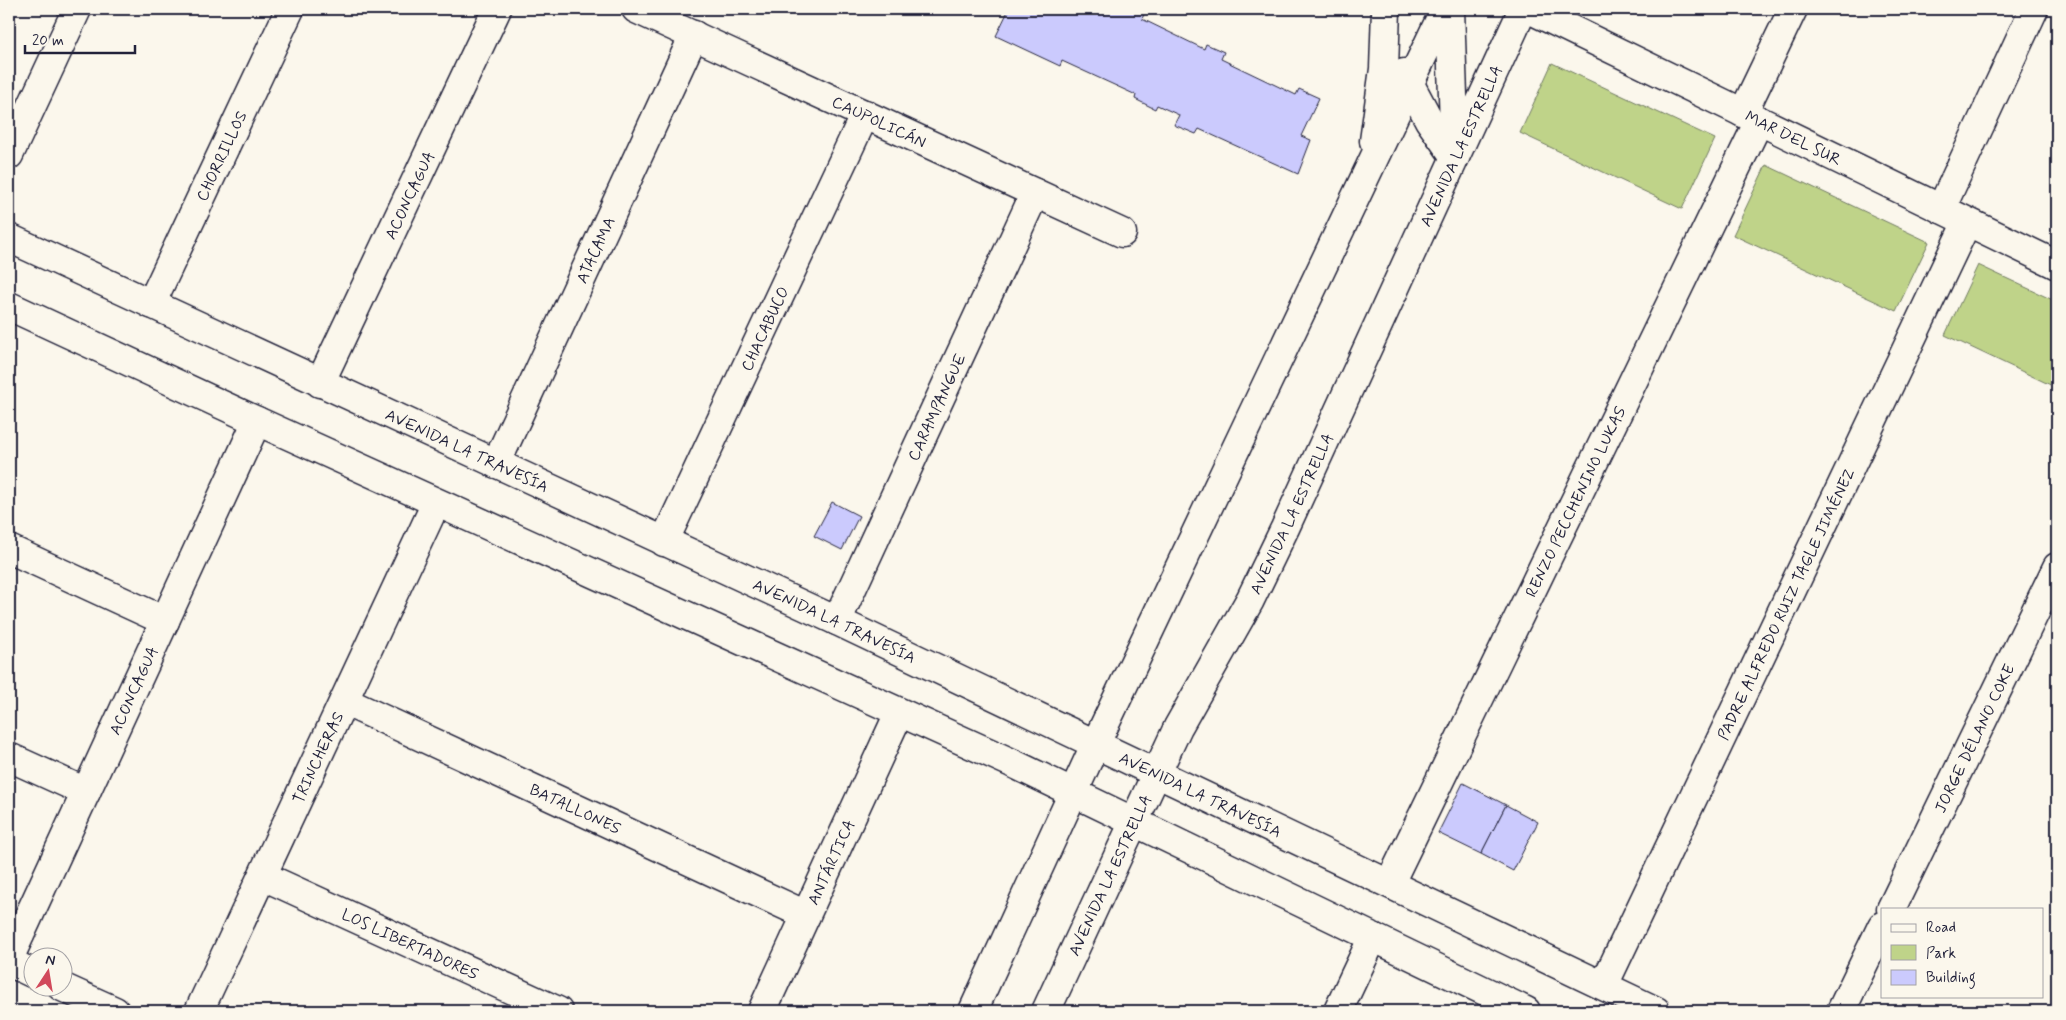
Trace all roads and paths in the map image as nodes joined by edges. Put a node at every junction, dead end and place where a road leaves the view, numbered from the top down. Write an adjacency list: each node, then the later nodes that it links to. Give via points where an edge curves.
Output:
1 (77, 9): 16 (street)
2 (290, 9): 25 (street, CHORRILLOS)
3 (497, 9): 27 (street, ACONCAGUA)
4 (636, 9): 12 (street, CAUPOLICÁN)
5 (1445, 9): 13 (street)
6 (1450, 9): 17 (street)
7 (1523, 9): 17 (street, AVENIDA LA ESTRELLA)
8 (1529, 9): 15 (street, MAR DEL SUR)
9 (1793, 9): 15 (street, RENZO PECCHENINO LUKAS)
10 (2034, 9): 20 (street)
11 (1386, 14): 13 (street); 18 (street, via 1377,124)
12 (694, 35): 14 (street, CAUPOLICÁN); 29 (street, ATACAMA)
13 (1409, 86): 17 (street); 18 (street)
14 (865, 114): 19 (street, CAUPOLICÁN); 31 (street, CHACABUCO)
15 (1751, 117): 20 (street, MAR DEL SUR); 45 (street, RENZO PECCHENINO LUKAS)
16 (9, 155)
17 (1455, 157): 40 (street, AVENIDA LA ESTRELLA, via 1285,528)
18 (1366, 179): 38 (street)
19 (1035, 192): 22 (street, CAUPOLICÁN); 35 (street, CARAMPANGUE)
20 (1941, 209): 21 (street, MAR DEL SUR)
21 (1967, 222): 24 (street, MAR DEL SUR); 52 (street, PADRE ALFREDO RUIZ TAGLE JIMÉNEZ)
22 (1122, 233)
23 (9, 238): 25 (street, AVENIDA LA TRAVESÍA)
24 (2057, 265)
25 (151, 304): 27 (street, AVENIDA LA TRAVESÍA)
26 (9, 306): 28 (street)
27 (320, 382): 29 (street, AVENIDA LA TRAVESÍA)
28 (257, 422): 30 (street); 34 (street, ACONCAGUA)
29 (496, 464): 31 (street, AVENIDA LA TRAVESÍA)
30 (436, 503): 36 (street, TRINCHERAS); 37 (street)
31 (664, 542): 35 (street, AVENIDA LA TRAVESÍA)
32 (9, 549): 34 (street)
33 (2057, 567): 46 (street, JORGE DÉLANO COKE)
34 (165, 622): 41 (street, ACONCAGUA)
35 (837, 622): 38 (street, AVENIDA LA TRAVESÍA)
36 (344, 701): 44 (street, TRINCHERAS); 47 (street, BATALLONES)
37 (898, 712): 42 (street); 47 (street, ANTÁRTICA)
38 (1096, 743): 40 (street, AVENIDA LA TRAVESÍA); 42 (street)
39 (9, 757): 41 (street)
40 (1157, 772): 43 (street, AVENIDA LA ESTRELLA); 45 (street, AVENIDA LA TRAVESÍA)
41 (86, 792): 50 (street, ACONCAGUA)
42 (1073, 793): 43 (street); 58 (street)
43 (1134, 821): 49 (street); 59 (street, AVENIDA LA ESTRELLA)
44 (262, 876): 55 (street, TRINCHERAS); 56 (street, LOS LIBERTADORES)
45 (1390, 883): 52 (street, AVENIDA LA TRAVESÍA)
46 (1891, 908)
47 (806, 915): 57 (street, ANTÁRTICA)
48 (1881, 928): 63 (street)
49 (1373, 937): 60 (street); 61 (street)
50 (9, 960): 51 (street)
51 (22, 967)
52 (1604, 985): 62 (street, AVENIDA LA TRAVESÍA)
53 (72, 992): 54 (street)
54 (115, 1011)
55 (199, 1011)
56 (558, 1011)
57 (762, 1011)
58 (973, 1011)
59 (1046, 1011)
60 (1338, 1011)
61 (1526, 1011)
62 (1656, 1011)
63 (1841, 1011)

